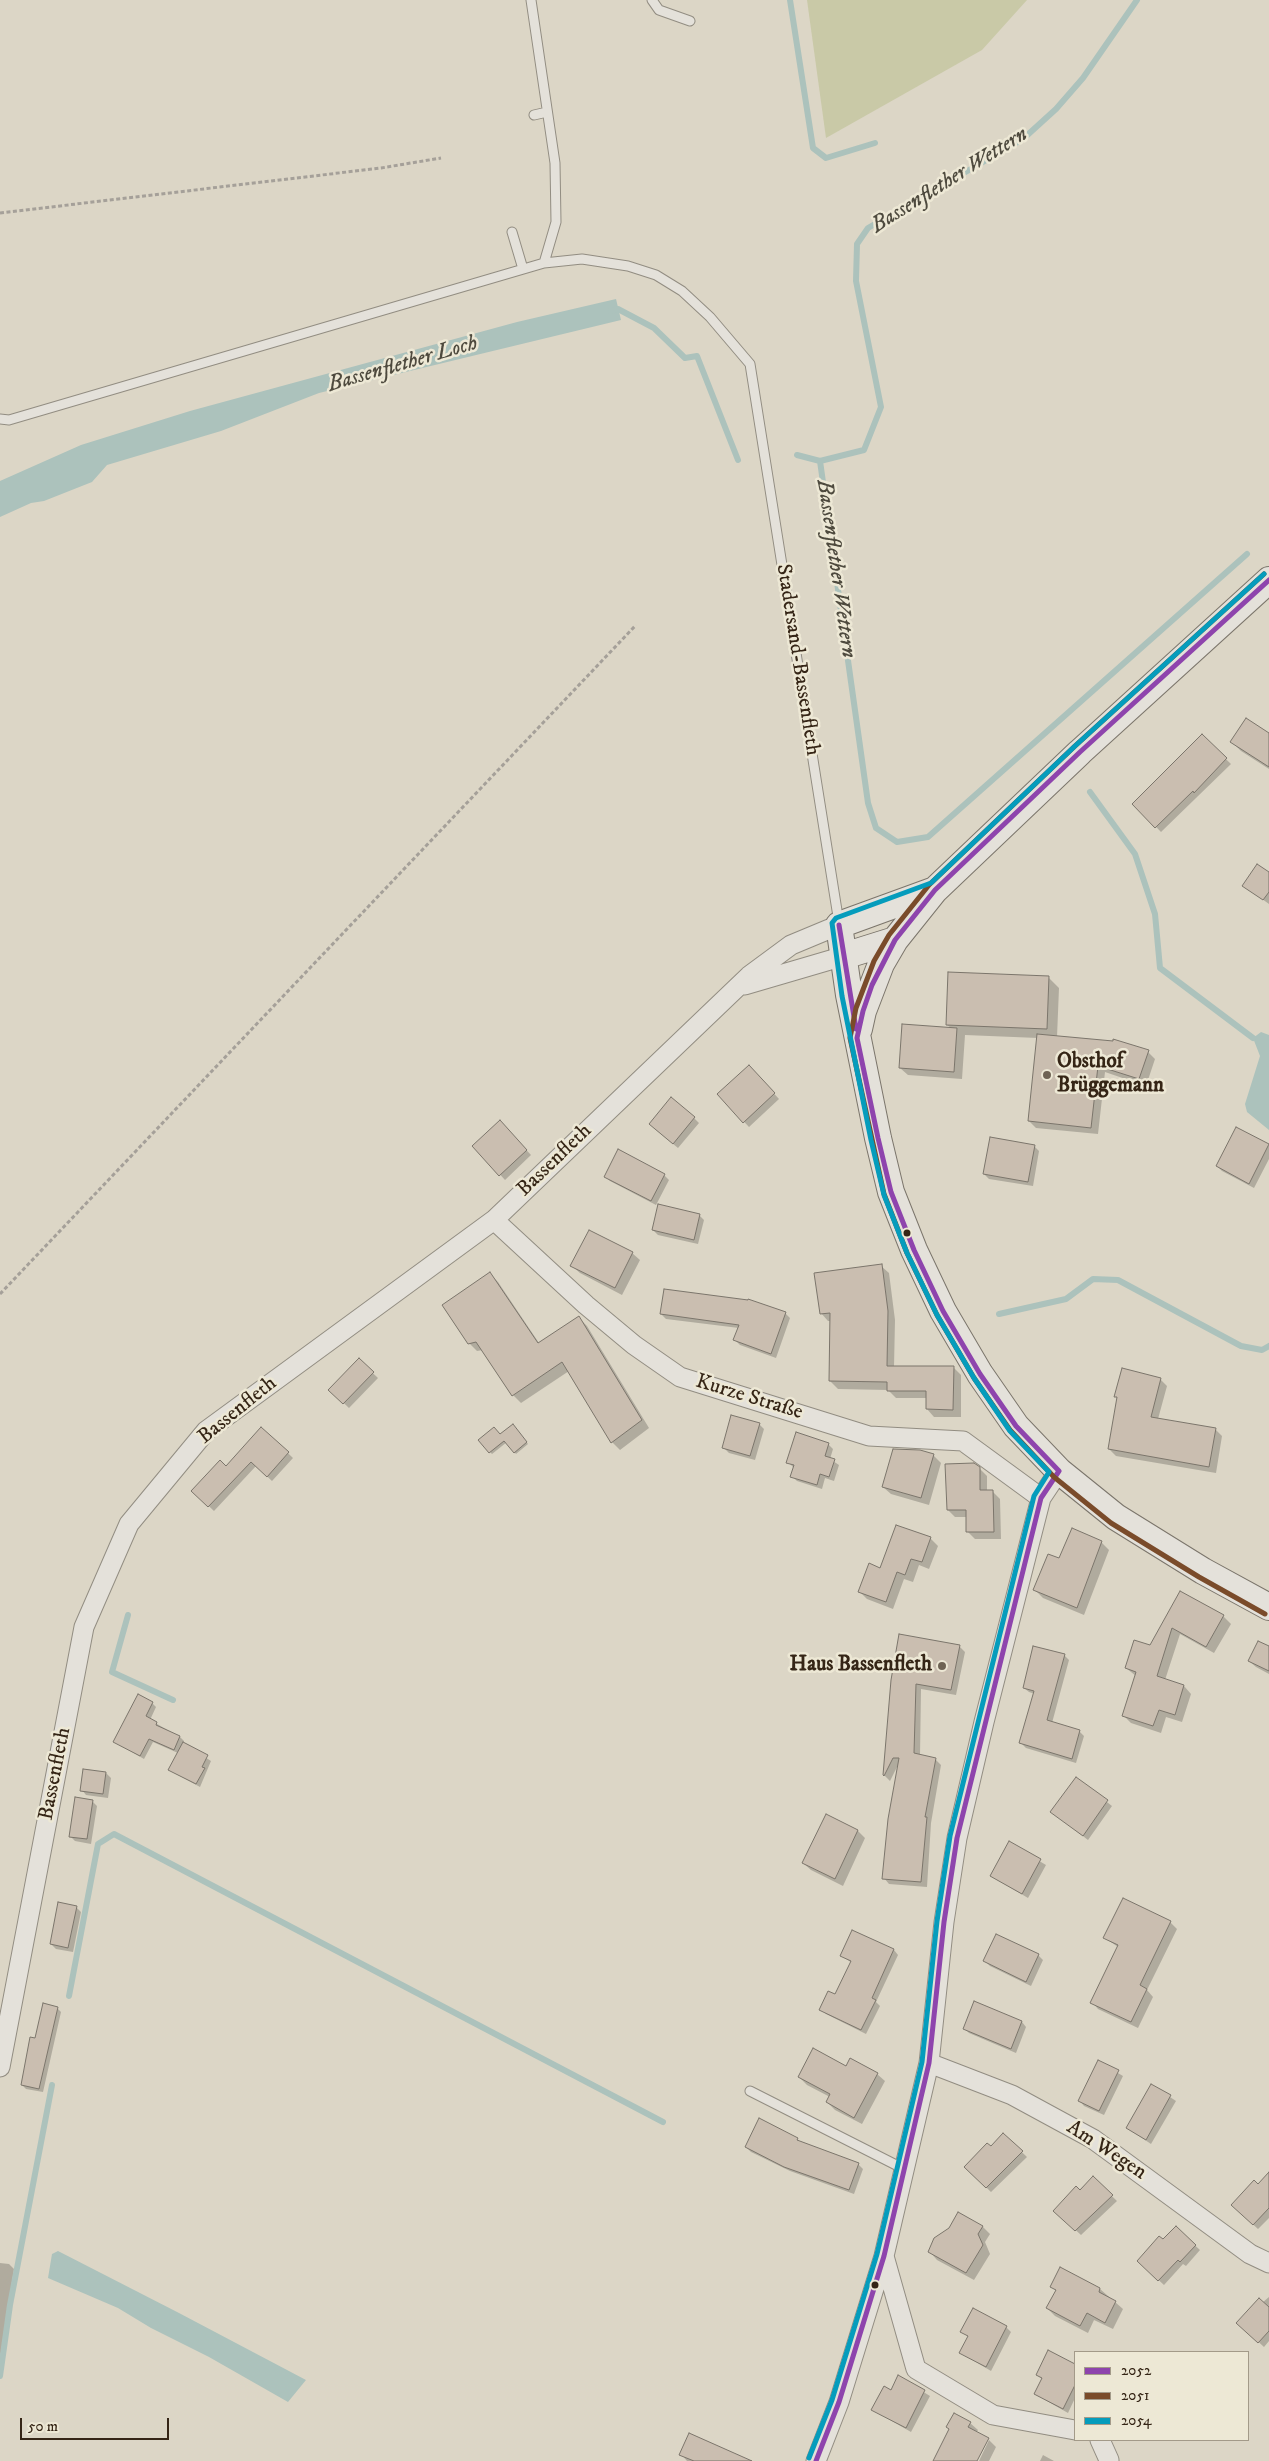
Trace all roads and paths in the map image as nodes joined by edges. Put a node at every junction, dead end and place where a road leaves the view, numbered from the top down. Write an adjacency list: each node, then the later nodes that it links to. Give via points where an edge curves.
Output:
1 (531, 0): 4 (lane)
2 (652, 0): 3 (lane, via 659,10)
3 (690, 21)
4 (547, 112): 5 (lane); 9 (lane, via 555,163 556,222)
5 (534, 115)
6 (441, 158): 7 (path)
7 (0, 213)
8 (512, 232): 10 (lane)
9 (544, 263): 10 (lane); 15 (lane, Stadersand-Bassenfleth, via 582,259 628,266 656,275 682,291 710,317 750,364)
10 (523, 269): 11 (lane, via 9,420)
11 (0, 419)
12 (1269, 580): 14 (street, Bassenfleth)
13 (636, 625): 21 (path)
14 (934, 890): 15 (street, Bassenfleth); 16 (street, Bassenfleth)
15 (839, 925): 17 (street, Stadersand-Bassenfleth); 18 (street, Bassenfleth, via 778,953)
16 (895, 940): 17 (street); 19 (street, Bassenfleth, via 872,985)
17 (844, 956): 18 (street, Bassenfleth); 19 (street, Stadersand-Bassenfleth)
18 (739, 987): 20 (street, Bassenfleth)
19 (858, 1038): 22 (street, Stadersand-Bassenfleth, via 891,1192 914,1250 943,1311 980,1374 1016,1426)
20 (494, 1220): 23 (street, Kurze Straße, via 586,1305 634,1345 680,1377 869,1436 963,1441); 26 (street, Bassenfleth, via 206,1431 129,1524 84,1627)
21 (0, 1294)
22 (1059, 1471): 23 (street); 24 (street, Stadersand-Bassenfleth, via 1116,1517)
23 (1041, 1498): 25 (street, via 957,1838 944,1922)
24 (1269, 1607)
25 (929, 2063): 28 (street); 30 (street, Am Wegen, via 1012,2095 1093,2138 1250,2254)
26 (0, 2067)
27 (750, 2091): 28 (lane)
28 (904, 2169): 29 (street)
29 (884, 2256): 31 (street, via 916,2369 993,2415); 34 (street, via 839,2402)
30 (1269, 2263)
31 (1074, 2430)
32 (1100, 2441): 33 (street)
33 (1109, 2460)
34 (816, 2461)

